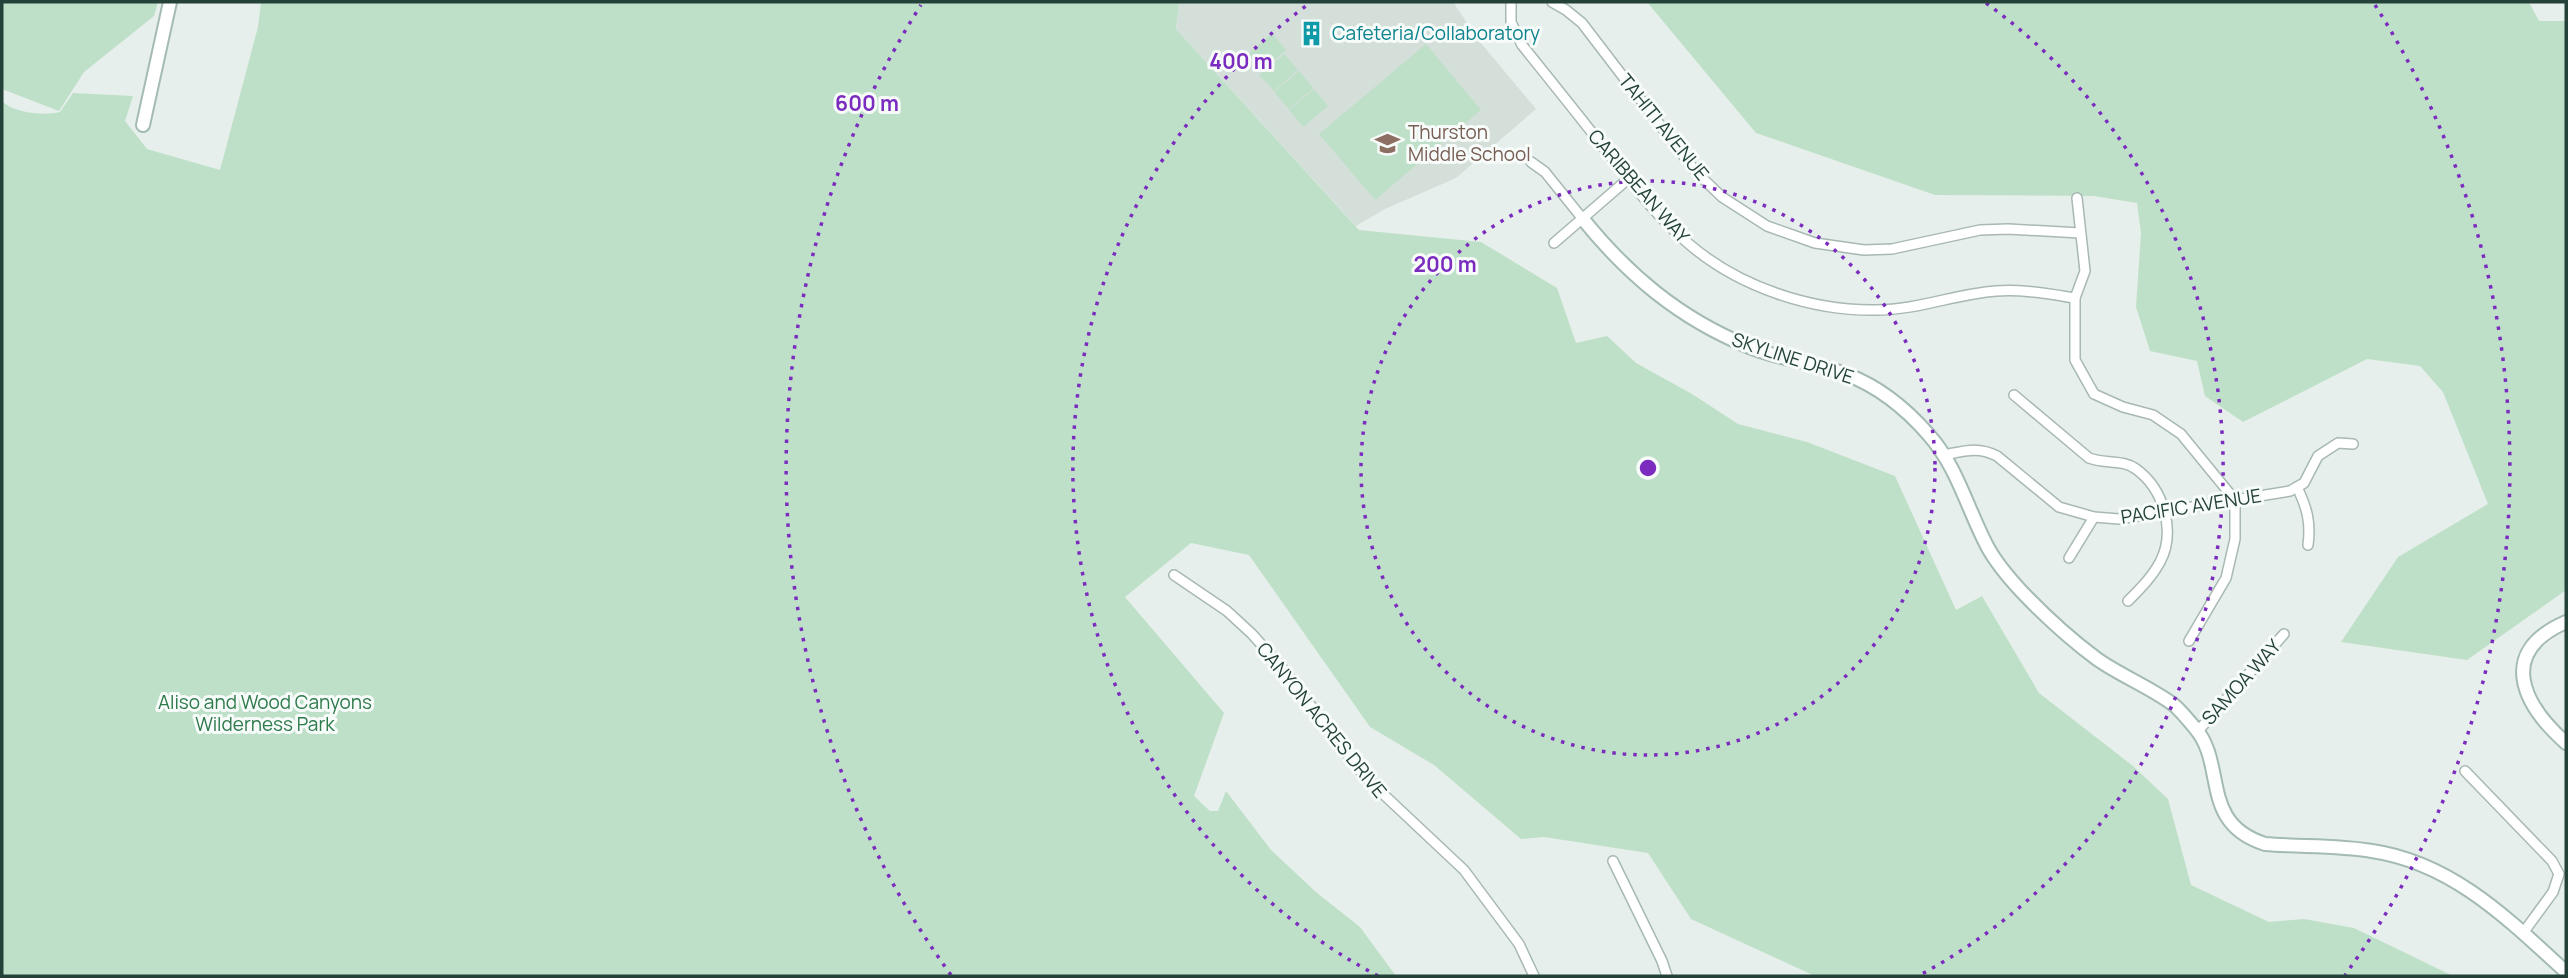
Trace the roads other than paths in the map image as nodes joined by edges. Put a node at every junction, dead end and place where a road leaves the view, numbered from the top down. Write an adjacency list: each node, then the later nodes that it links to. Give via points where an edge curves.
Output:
1 (170, 2): 4 (street)
2 (1511, 2): 6 (street, CARIBBEAN WAY, via 1511,22 1522,45)
3 (1552, 2): 9 (street, TAHITI AVENUE, via 1582,23 1696,172 1722,197 1767,226 1815,243 1864,250 1892,249 1980,230)
4 (143, 125)
5 (1531, 162): 8 (street, SKYLINE DRIVE, via 1545,172)
6 (1628, 179): 8 (street); 11 (street, CARIBBEAN WAY, via 1690,245 1745,279 1792,298 1896,310 1997,290)
7 (2077, 198): 9 (street)
8 (1582, 218): 10 (street); 14 (street, SKYLINE DRIVE, via 1632,275 1684,315 1750,347 1876,387 1928,433)
9 (2081, 233): 11 (street, via 2085,271)
10 (1554, 243)
11 (2075, 298): 16 (street, via 2075,360 2094,394 2153,415 2181,434)
12 (2014, 395): 17 (street, via 2089,458 2135,468 2156,489)
13 (2353, 444): 15 (street, via 2338,443 2318,456 2304,483)
14 (1944, 454): 18 (street, PACIFIC AVENUE, via 1987,451 2059,506); 26 (street, SKYLINE DRIVE, via 1988,547 2020,590 2096,659 2174,705)
15 (2297, 487): 16 (street, PACIFIC AVENUE); 19 (street, via 2310,519)
16 (2235, 500): 17 (street, PACIFIC AVENUE); 25 (street, via 2235,539 2226,578)
17 (2165, 509): 18 (street, PACIFIC AVENUE, via 2119,519); 22 (street, via 2161,560)
18 (2094, 517): 20 (street)
19 (2308, 545)
20 (2069, 558)
21 (1174, 575): 32 (street, CANYON ACRES DRIVE, via 1252,634 1365,778 1464,870 1519,944)
22 (2129, 601)
23 (2566, 622): 27 (street, via 2550,629 2526,654 2523,684 2537,713)
24 (2284, 634): 26 (street, SAMOA WAY)
25 (2189, 641)
26 (2198, 731): 30 (street, SKYLINE DRIVE, via 2229,820 2252,840 2399,857 2454,879)
27 (2564, 738)
28 (2465, 771): 30 (street, via 2553,862 2559,874 2553,891)
29 (1614, 861): 33 (street)
30 (2523, 933): 31 (street, SKYLINE DRIVE)
31 (2566, 972)
32 (1534, 976)
33 (1667, 976)

